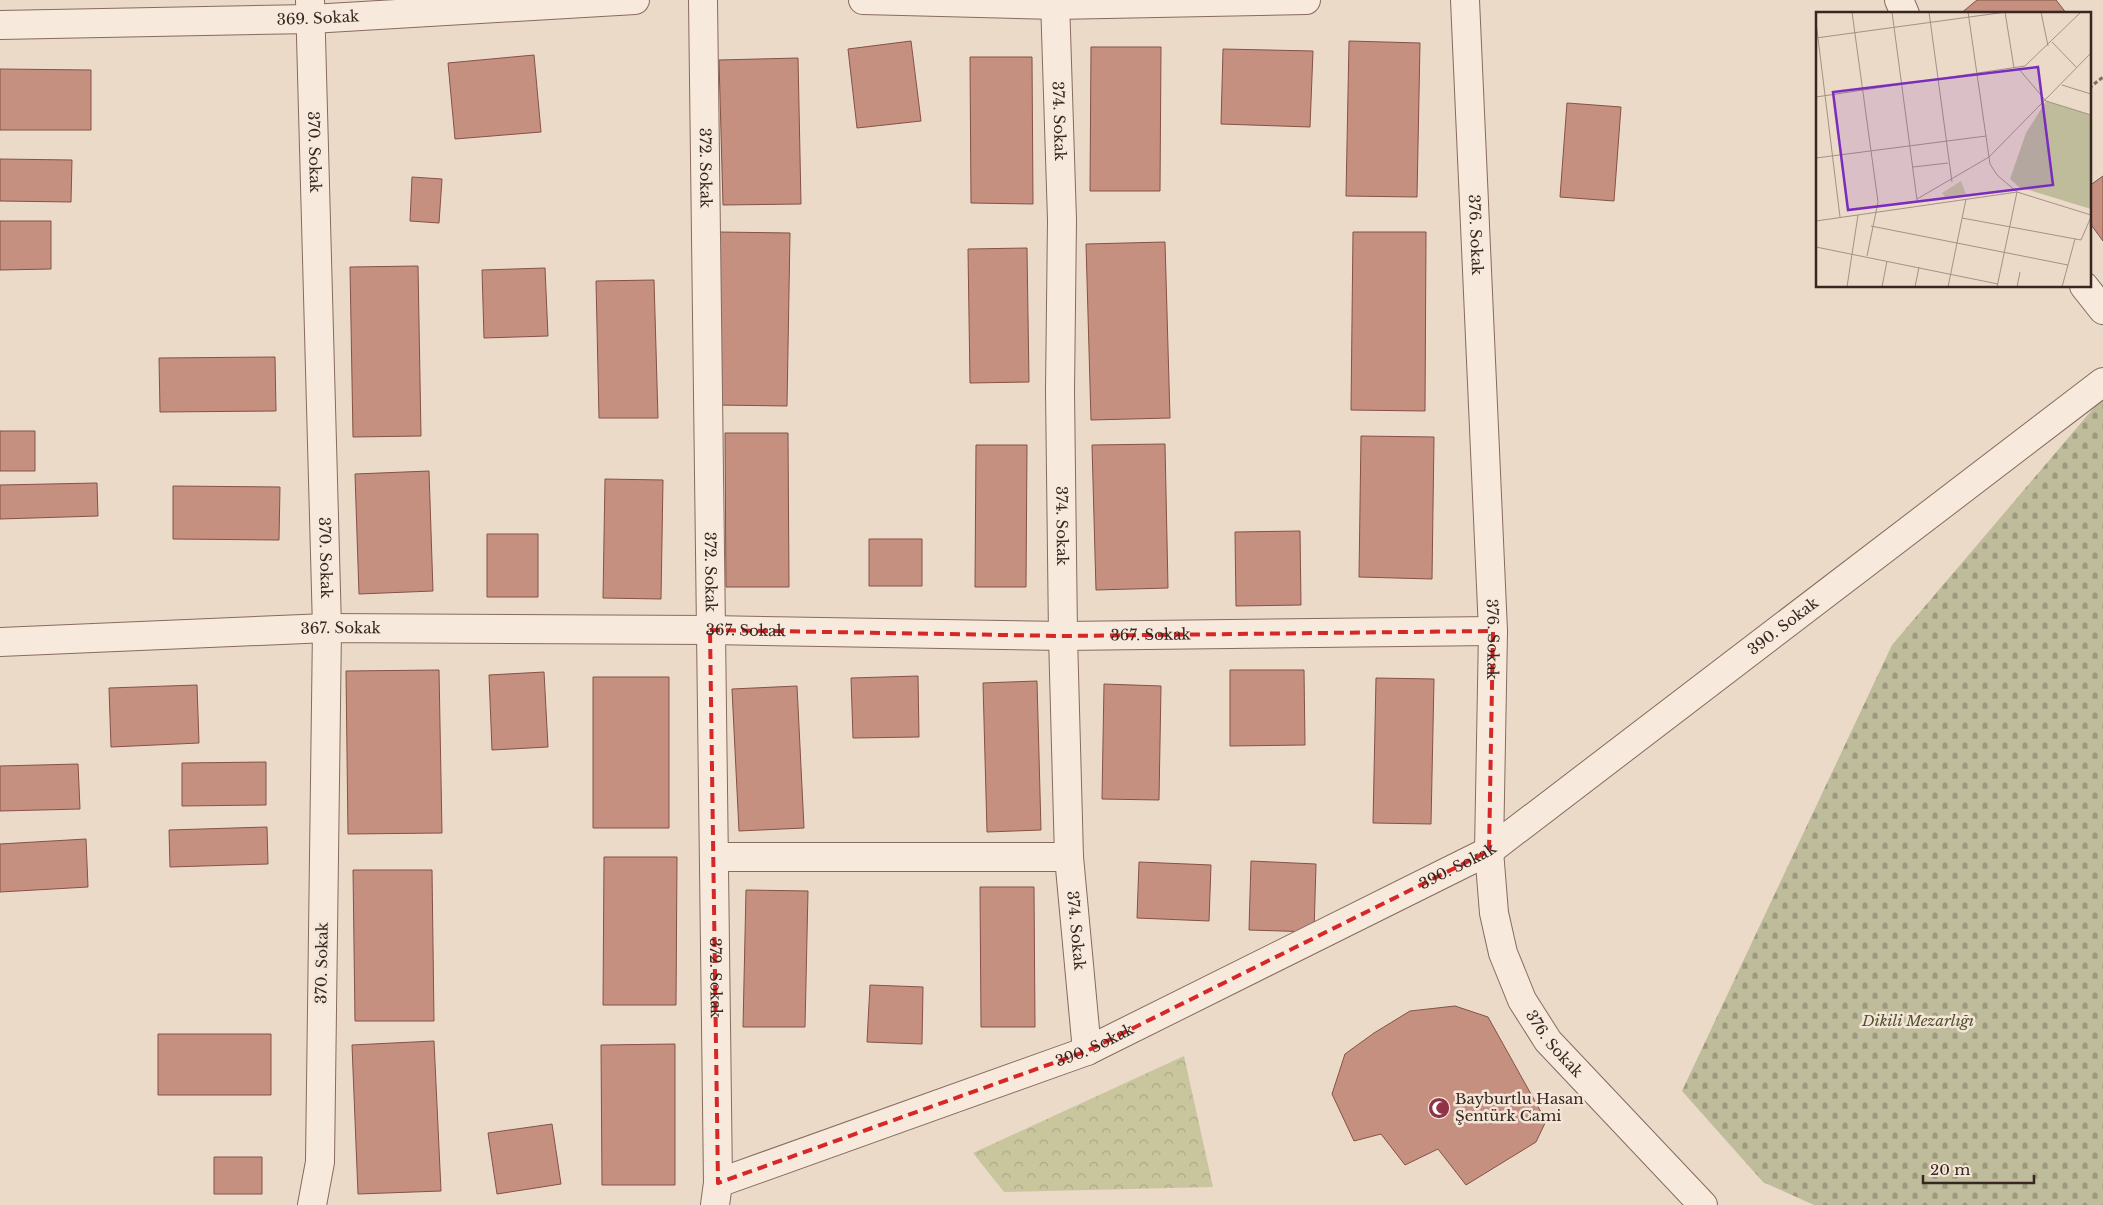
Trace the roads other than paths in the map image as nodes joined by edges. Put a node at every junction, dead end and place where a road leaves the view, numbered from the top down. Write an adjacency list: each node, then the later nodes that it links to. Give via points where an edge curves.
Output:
1 (634, 0): 8 (street, 369. Sokak)
2 (703, 0): 15 (street, 372. Sokak)
3 (863, 0): 7 (street)
4 (1306, 0): 7 (street)
5 (1465, 0): 16 (street, 376. Sokak)
6 (1899, 0): 9 (street)
7 (1055, 2): 17 (street, 374. Sokak, via 1062,220)
8 (310, 10): 10 (street, 369. Sokak); 14 (street, 370. Sokak)
9 (1904, 12)
10 (0, 24)
11 (2086, 288): 12 (street)
12 (2103, 310)
13 (2103, 382): 19 (street, 390. Sokak)
14 (327, 628): 15 (street, 367. Sokak); 18 (street, 367. Sokak); 24 (street, 370. Sokak, via 320,1162)
15 (710, 630): 17 (street, 367. Sokak); 20 (street, 372. Sokak)
16 (1493, 631): 17 (street, 367. Sokak); 19 (street, 376. Sokak)
17 (1063, 636): 21 (street, 374. Sokak)
18 (0, 642)
19 (1490, 850): 22 (street, 390. Sokak); 25 (street, 376. Sokak, via 1494,913 1503,953 1522,1000 1548,1041)
20 (714, 857): 21 (street); 23 (street, 372. Sokak)
21 (1069, 857): 22 (street, 374. Sokak)
22 (1087, 1051): 23 (street, 390. Sokak)
23 (716, 1194)
24 (312, 1205)
25 (1702, 1205)

